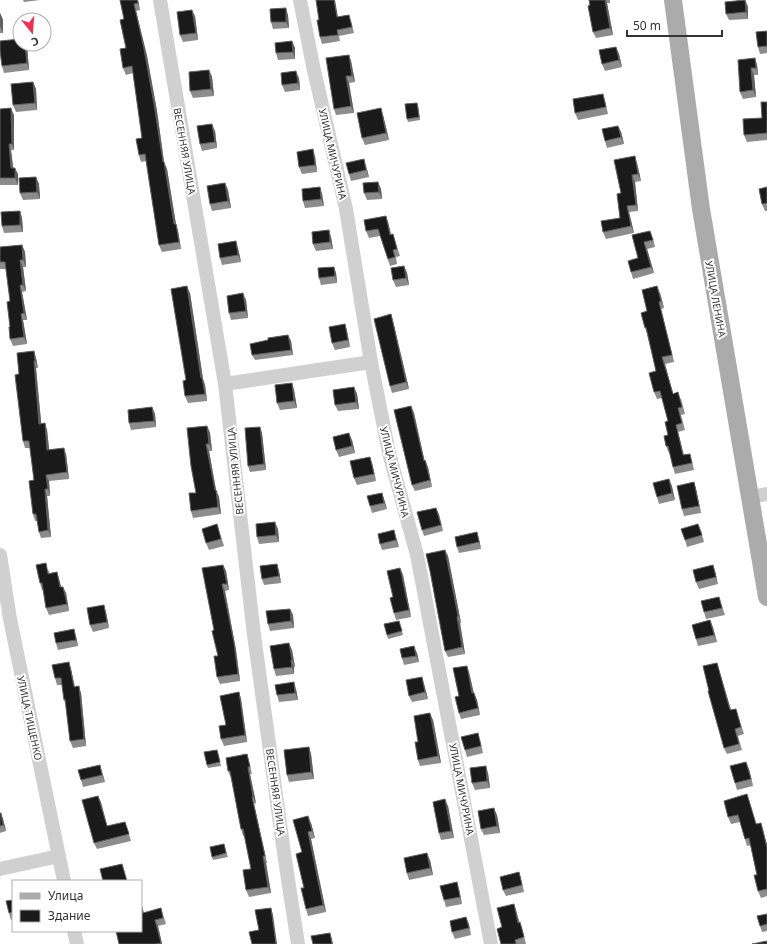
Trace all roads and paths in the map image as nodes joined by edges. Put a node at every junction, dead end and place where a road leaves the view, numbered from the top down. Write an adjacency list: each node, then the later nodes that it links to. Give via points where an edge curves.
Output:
1 (160, 0): 5 (street, ВЕСЕННЯЯ УЛИЦА)
2 (300, 0): 4 (street, УЛИЦА МИЧУРИНА, via 346,209)
3 (673, 0): 7 (main road, УЛИЦА ЛЕНИНА, via 701,208)
4 (371, 362): 5 (street); 16 (street, УЛИЦА МИЧУРИНА, via 389,453 417,555)
5 (225, 384): 15 (street, ВЕСЕННЯЯ УЛИЦА, via 255,643)
6 (767, 494): 7 (street)
7 (750, 497): 9 (main road, УЛИЦА ЛЕНИНА)
8 (0, 555): 10 (street, УЛИЦА ТИЩЕНКО, via 10,619)
9 (767, 597)
10 (59, 856): 11 (street); 12 (street, УЛИЦА ТИЩЕНКО)
11 (0, 869)
12 (64, 880)
13 (74, 932): 14 (street)
14 (77, 944)
15 (298, 944)
16 (491, 944)

